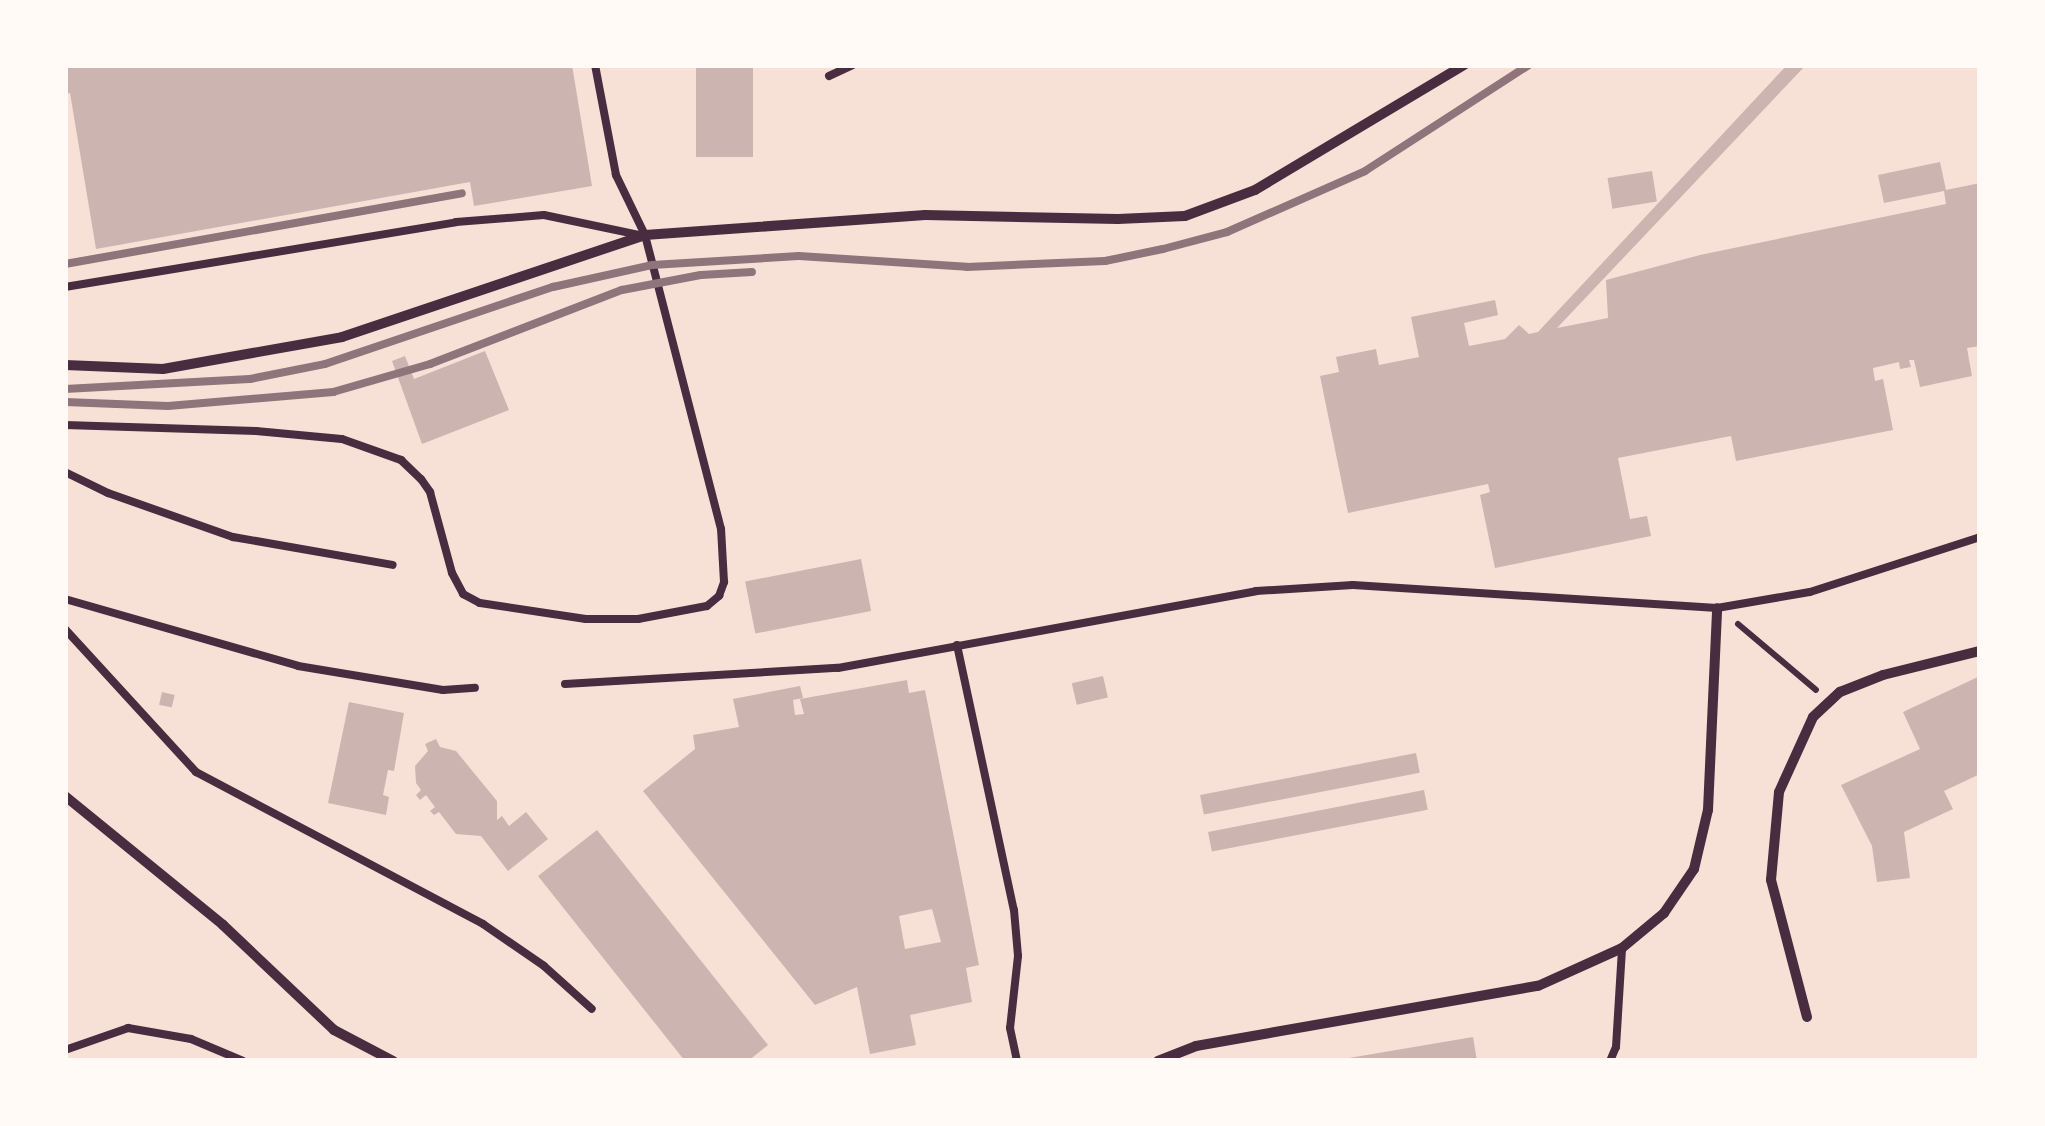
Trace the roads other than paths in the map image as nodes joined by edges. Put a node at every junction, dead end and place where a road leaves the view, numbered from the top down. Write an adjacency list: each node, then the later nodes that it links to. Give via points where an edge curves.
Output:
1 (595, 65): 5 (lane, via 616,174)
2 (853, 65): 4 (lane)
3 (1464, 65): 5 (street, via 1255,190 1184,216 925,215)
4 (829, 76)
5 (644, 236): 6 (lane, via 544,216 456,222); 7 (street, via 342,337 163,369); 8 (lane, via 721,528 724,582 707,606 638,619 586,619 480,603 463,594 452,574 421,479 401,460 342,439)
6 (65, 287)
7 (65, 364)
8 (65, 425)
9 (65, 472): 11 (lane, via 233,537)
10 (1980, 538): 13 (lane, via 1810,592)
11 (393, 565)
12 (65, 599): 18 (lane, via 298,666 443,690)
13 (1717, 608): 15 (lane, via 1352,585 1256,590); 20 (street, via 1708,810 1694,869 1664,914)
14 (65, 628): 21 (lane, via 196,772 482,924)
15 (957, 645): 17 (lane, via 838,668); 26 (lane, via 1014,910 1018,956 1010,1028)
16 (1980, 651): 22 (street, via 1883,675 1840,692 1813,717 1779,792 1771,880)
17 (565, 684)
18 (474, 688)
19 (65, 796): 25 (street, via 223,925 334,1030)
20 (1622, 948): 27 (street, via 1538,986 1196,1046); 28 (lane)
21 (592, 1009)
22 (1807, 1017)
23 (65, 1050): 24 (lane, via 128,1028 191,1039)
24 (243, 1061)
25 (393, 1061)
26 (1017, 1061)
27 (1158, 1061)
28 (1610, 1061)

